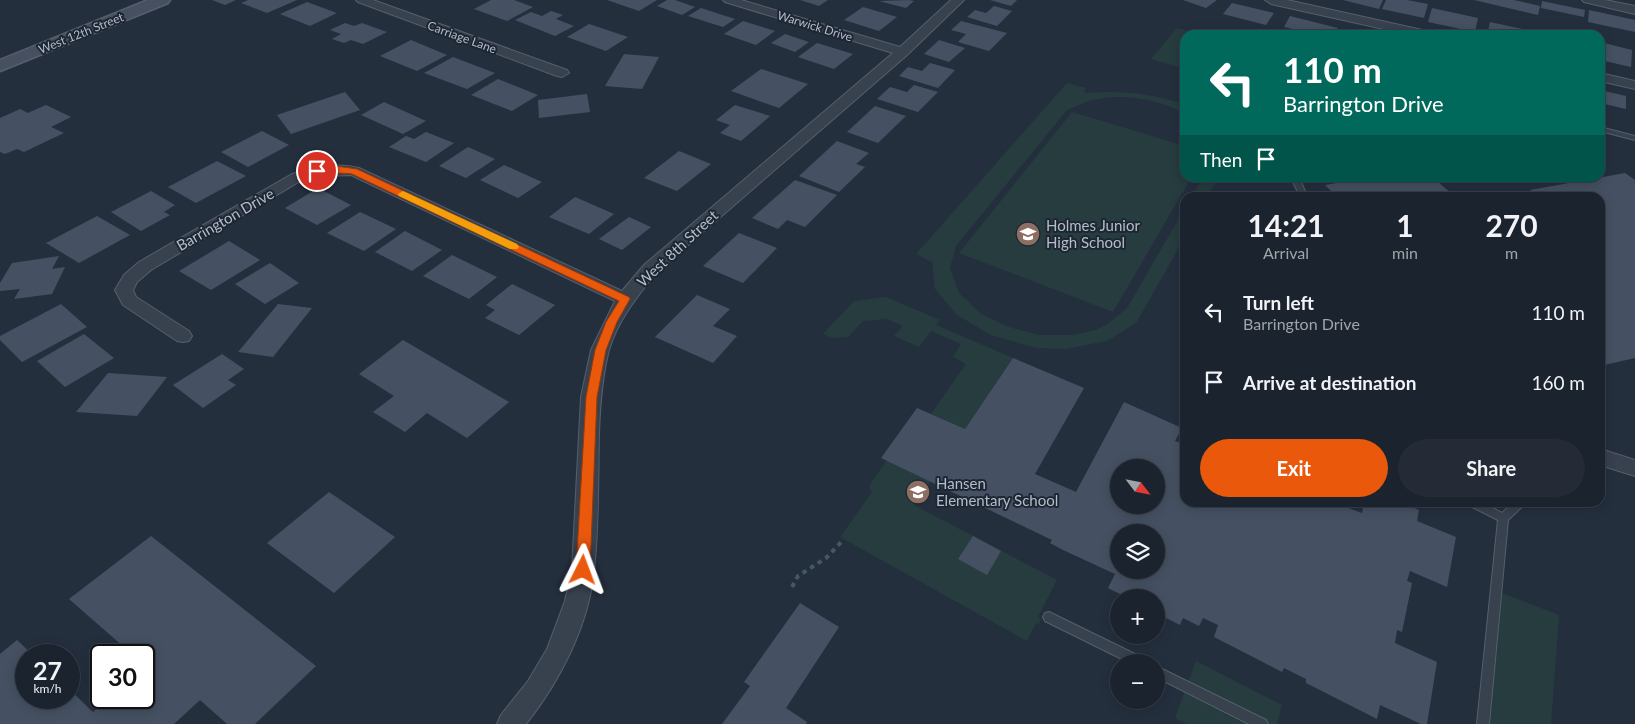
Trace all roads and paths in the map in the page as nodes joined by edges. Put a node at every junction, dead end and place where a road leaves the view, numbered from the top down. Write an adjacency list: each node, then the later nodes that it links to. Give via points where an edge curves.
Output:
1 (162, 0): 11 (main road, West 12th Street)
2 (362, 0): 12 (street, Carriage Lane)
3 (729, 0): 7 (street, Warwick Drive)
4 (958, 0): 10 (street, West 8th Street)
5 (1271, 0): 9 (street)
6 (1588, 0): 8 (street)
7 (746, 2): 10 (street, Warwick Drive)
8 (1635, 10)
9 (1405, 30)
10 (902, 52): 17 (street, West 8th Street, via 650,269)
11 (0, 66)
12 (562, 73)
13 (1605, 78): 14 (street)
14 (1635, 85)
15 (1605, 130): 16 (lane)
16 (1635, 138)
17 (625, 299): 18 (street, Barrington Drive, via 354,171 336,169 297,177 145,266 130,279 124,290 129,301); 29 (street, West 8th Street, via 600,350 592,397 583,570 578,602 557,655 537,690)
18 (183, 336)
19 (1605, 459): 20 (street)
20 (1635, 468)
21 (1482, 507): 23 (lane)
22 (1516, 507): 23 (lane)
23 (1503, 518): 31 (lane)
24 (844, 539): 25 (path, via 826,558 798,576)
25 (792, 586)
26 (1049, 616): 27 (lane)
27 (1123, 654)
28 (1165, 676): 30 (lane)
29 (510, 724)
30 (1262, 724)
31 (1483, 724)

